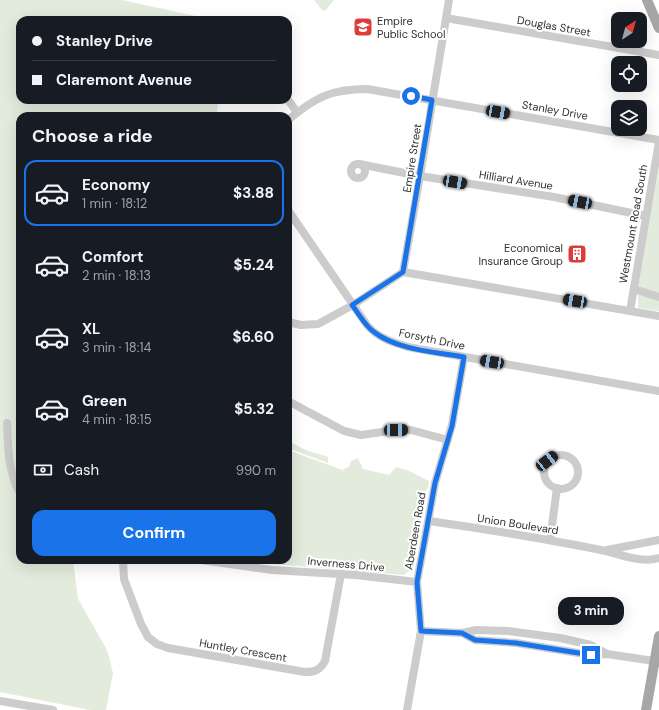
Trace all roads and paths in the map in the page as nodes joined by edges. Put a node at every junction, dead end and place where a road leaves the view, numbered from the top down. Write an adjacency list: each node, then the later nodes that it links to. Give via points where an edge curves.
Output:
1 (449, 0): 3 (street, Empire Street)
2 (647, 0): 4 (main road)
3 (446, 18): 5 (street, Douglas Street); 6 (street, Empire Street)
4 (659, 28)
5 (659, 55)
6 (432, 100): 8 (street, Stanley Drive, via 367,89 349,89 328,93); 10 (street, Stanley Drive); 12 (street, Empire Street)
7 (291, 104): 8 (street)
8 (297, 112): 9 (street, Stanley Drive)
9 (292, 116)
10 (659, 141): 14 (street, Westmount Road South)
11 (359, 164): 12 (street, Hilliard Avenue)
12 (420, 176): 14 (street, Hilliard Avenue, via 554,197); 15 (street, Empire Street)
13 (292, 216): 18 (street, Forsyth Drive)
14 (646, 216): 16 (street, Westmount Road South)
15 (403, 272): 18 (street); 19 (street)
16 (634, 290): 17 (street); 19 (street, Westmount Road South)
17 (659, 297)
18 (352, 305): 21 (street, via 318,324); 22 (street, Forsyth Drive, via 373,332 386,340 408,347)
19 (630, 311): 20 (street)
20 (659, 316)
21 (292, 323)
22 (464, 357): 23 (street, Forsyth Drive); 26 (street, Aberdeen Road)
23 (659, 391)
24 (292, 403): 26 (street, via 353,434 405,430)
25 (7, 423): 27 (street, via 8,450)
26 (448, 440): 29 (street, Aberdeen Road, via 435,483)
27 (16, 484)
28 (557, 488): 28 (street, via 563,489 572,485 577,476 576,464 566,455 554,456 544,466 545,478 551,486); 30 (street)
29 (429, 521): 30 (street, Union Boulevard); 37 (street, Aberdeen Road)
30 (550, 540): 32 (street, Union Boulevard)
31 (659, 540): 32 (street, Union Boulevard)
32 (604, 550): 33 (street, Union Boulevard, via 636,559)
33 (659, 558)
34 (123, 564): 36 (street, Huntley Crescent, via 124,579 141,624 148,636 157,644 304,672 319,669 325,661)
35 (229, 564): 36 (street, Inverness Drive, via 272,570)
36 (341, 574): 37 (street, Inverness Drive)
37 (417, 582): 38 (street, Aberdeen Road)
38 (421, 631): 40 (street, via 462,633 475,640); 43 (street, Aberdeen Road)
39 (659, 636): 40 (main road)
40 (657, 661): 44 (main road)
41 (0, 701): 42 (street)
42 (52, 710)
43 (407, 710)
44 (646, 710)

